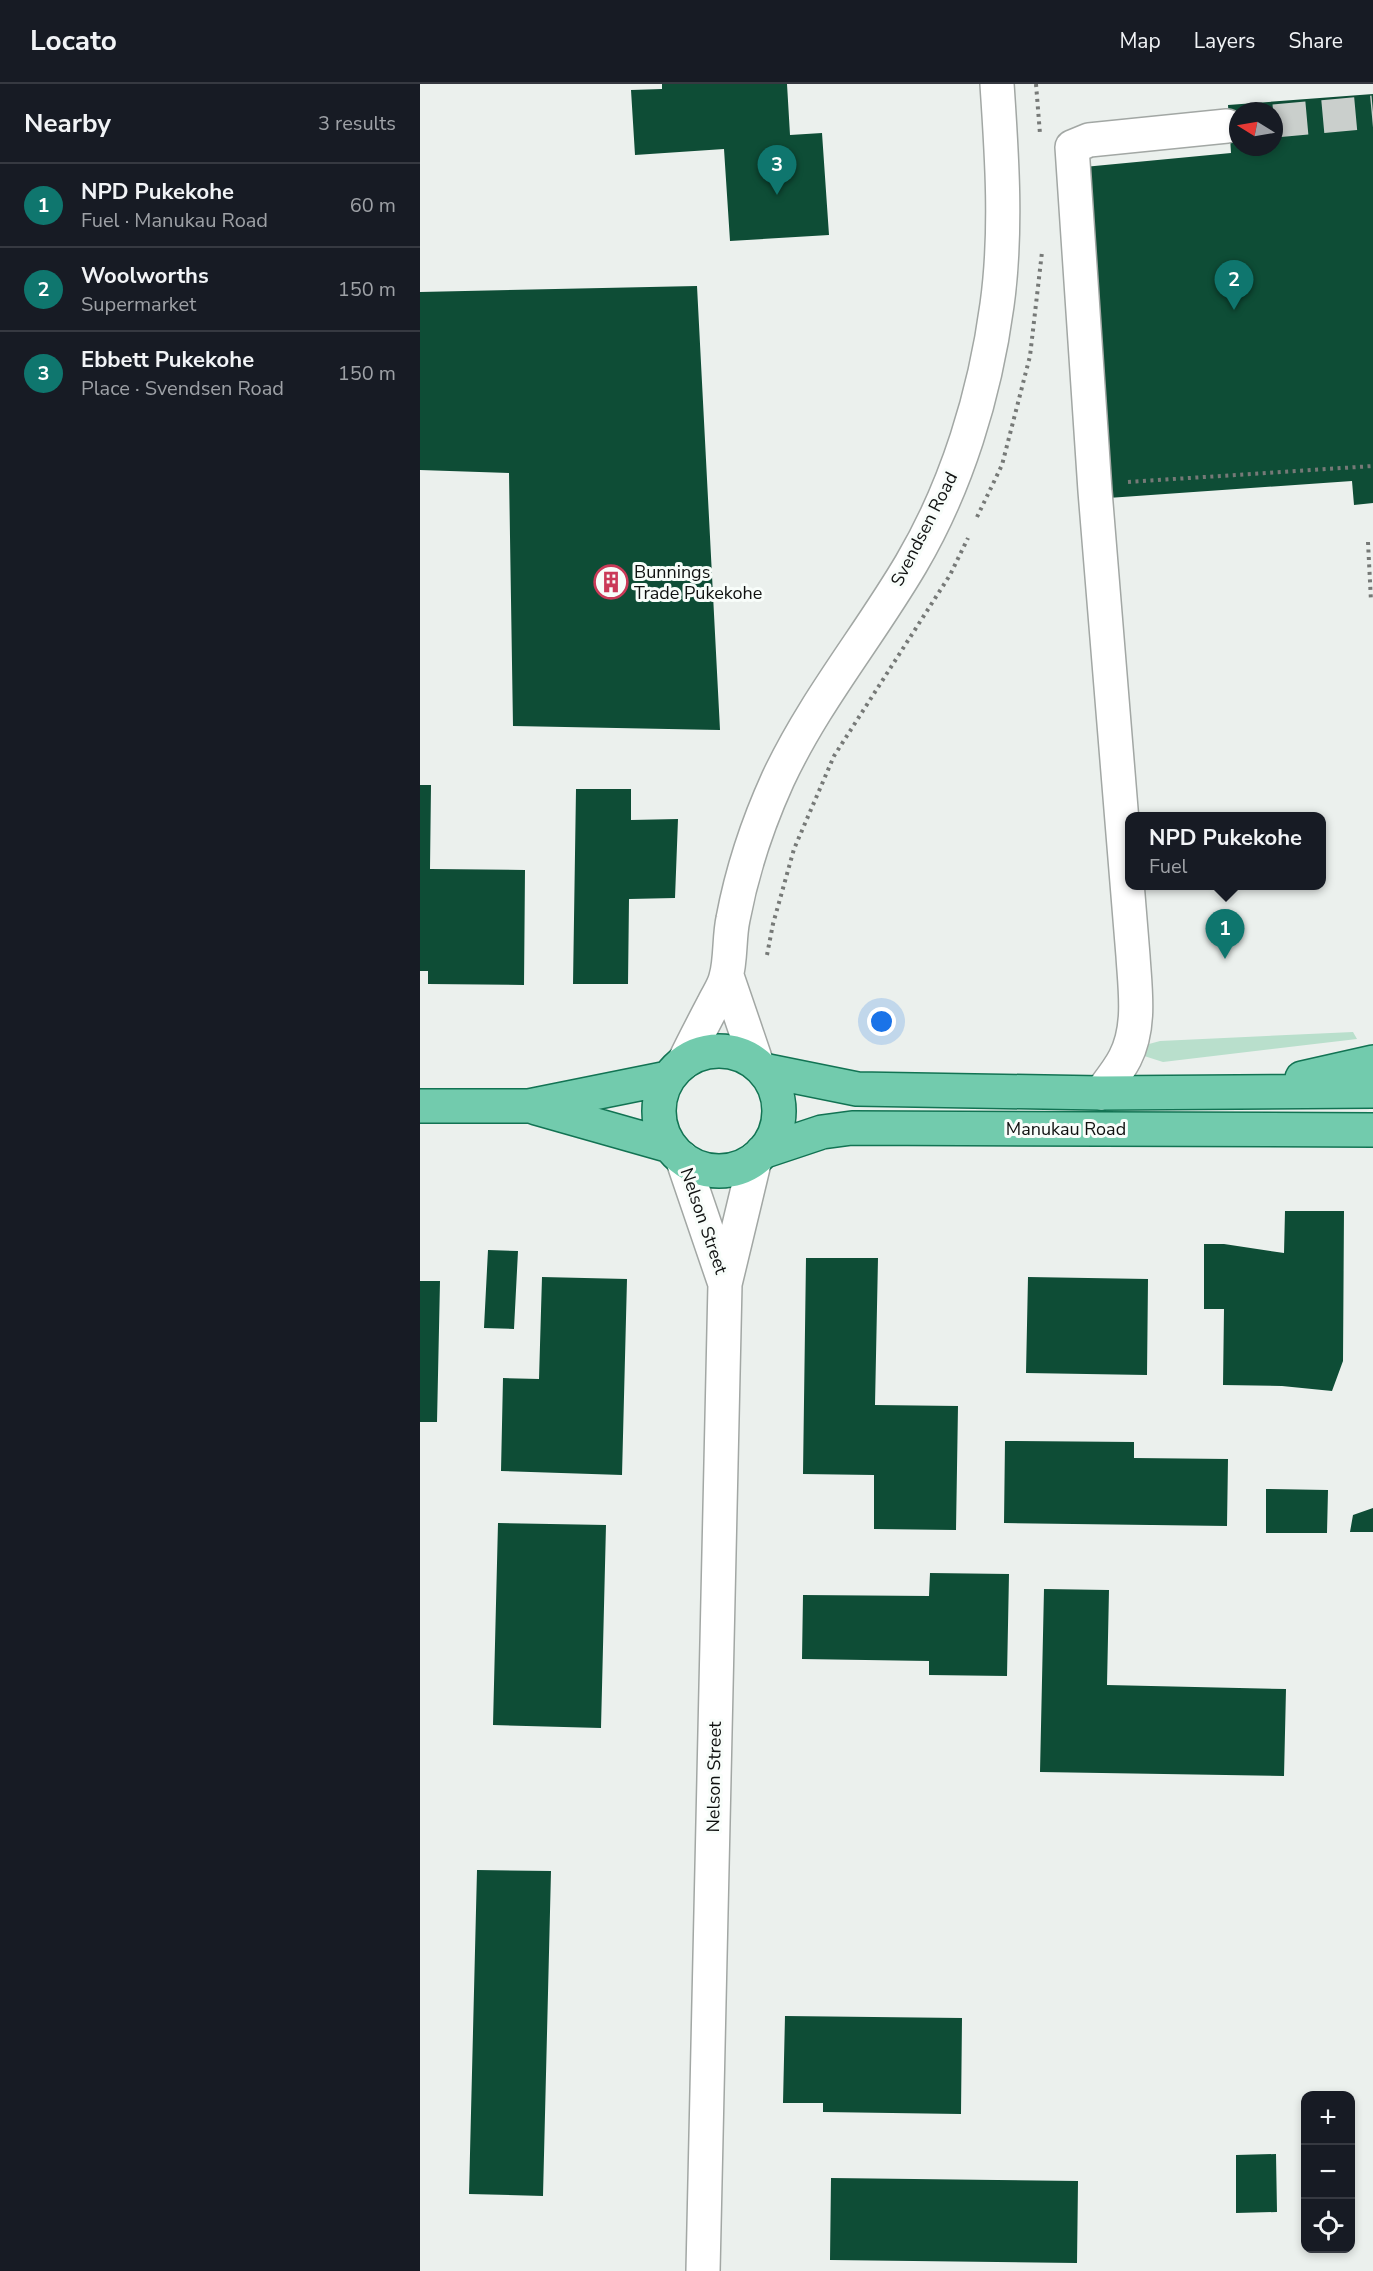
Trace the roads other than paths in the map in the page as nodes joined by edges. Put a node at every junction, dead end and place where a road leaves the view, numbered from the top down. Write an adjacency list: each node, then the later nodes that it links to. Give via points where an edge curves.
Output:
1 (997, 84): 5 (street, Svendsen Road, via 1002,198 1000,281 975,411 958,463 912,562 823,697 778,779 740,886)
2 (1227, 126): 3 (street, via 1089,140 1072,147)
3 (1125, 865)
4 (1127, 890): 11 (street, via 1136,1016 1125,1059)
5 (727, 976): 7 (street); 8 (street)
6 (1373, 1062): 10 (main road)
7 (760, 1067): 8 (main road, via 741,1054 721,1050 702,1053); 11 (main road, Manukau Road, via 857,1089); 16 (main road, via 773,1085 778,1120)
8 (676, 1070): 13 (main road); 15 (main road, via 661,1094 659,1112 662,1129)
9 (1373, 1091): 10 (main road, Manukau Road)
10 (1238, 1092): 11 (main road, Manukau Road)
11 (1101, 1093)
12 (420, 1106): 13 (main road)
13 (529, 1106): 15 (main road)
14 (1373, 1130): 16 (main road, Manukau Road, via 852,1128 822,1132)
15 (676, 1152): 16 (main road, via 696,1166 711,1170 741,1166); 17 (street, Nelson Street)
16 (759, 1155): 17 (street, Nelson Street)
17 (725, 1284): 18 (street, Nelson Street)
18 (704, 2271)

